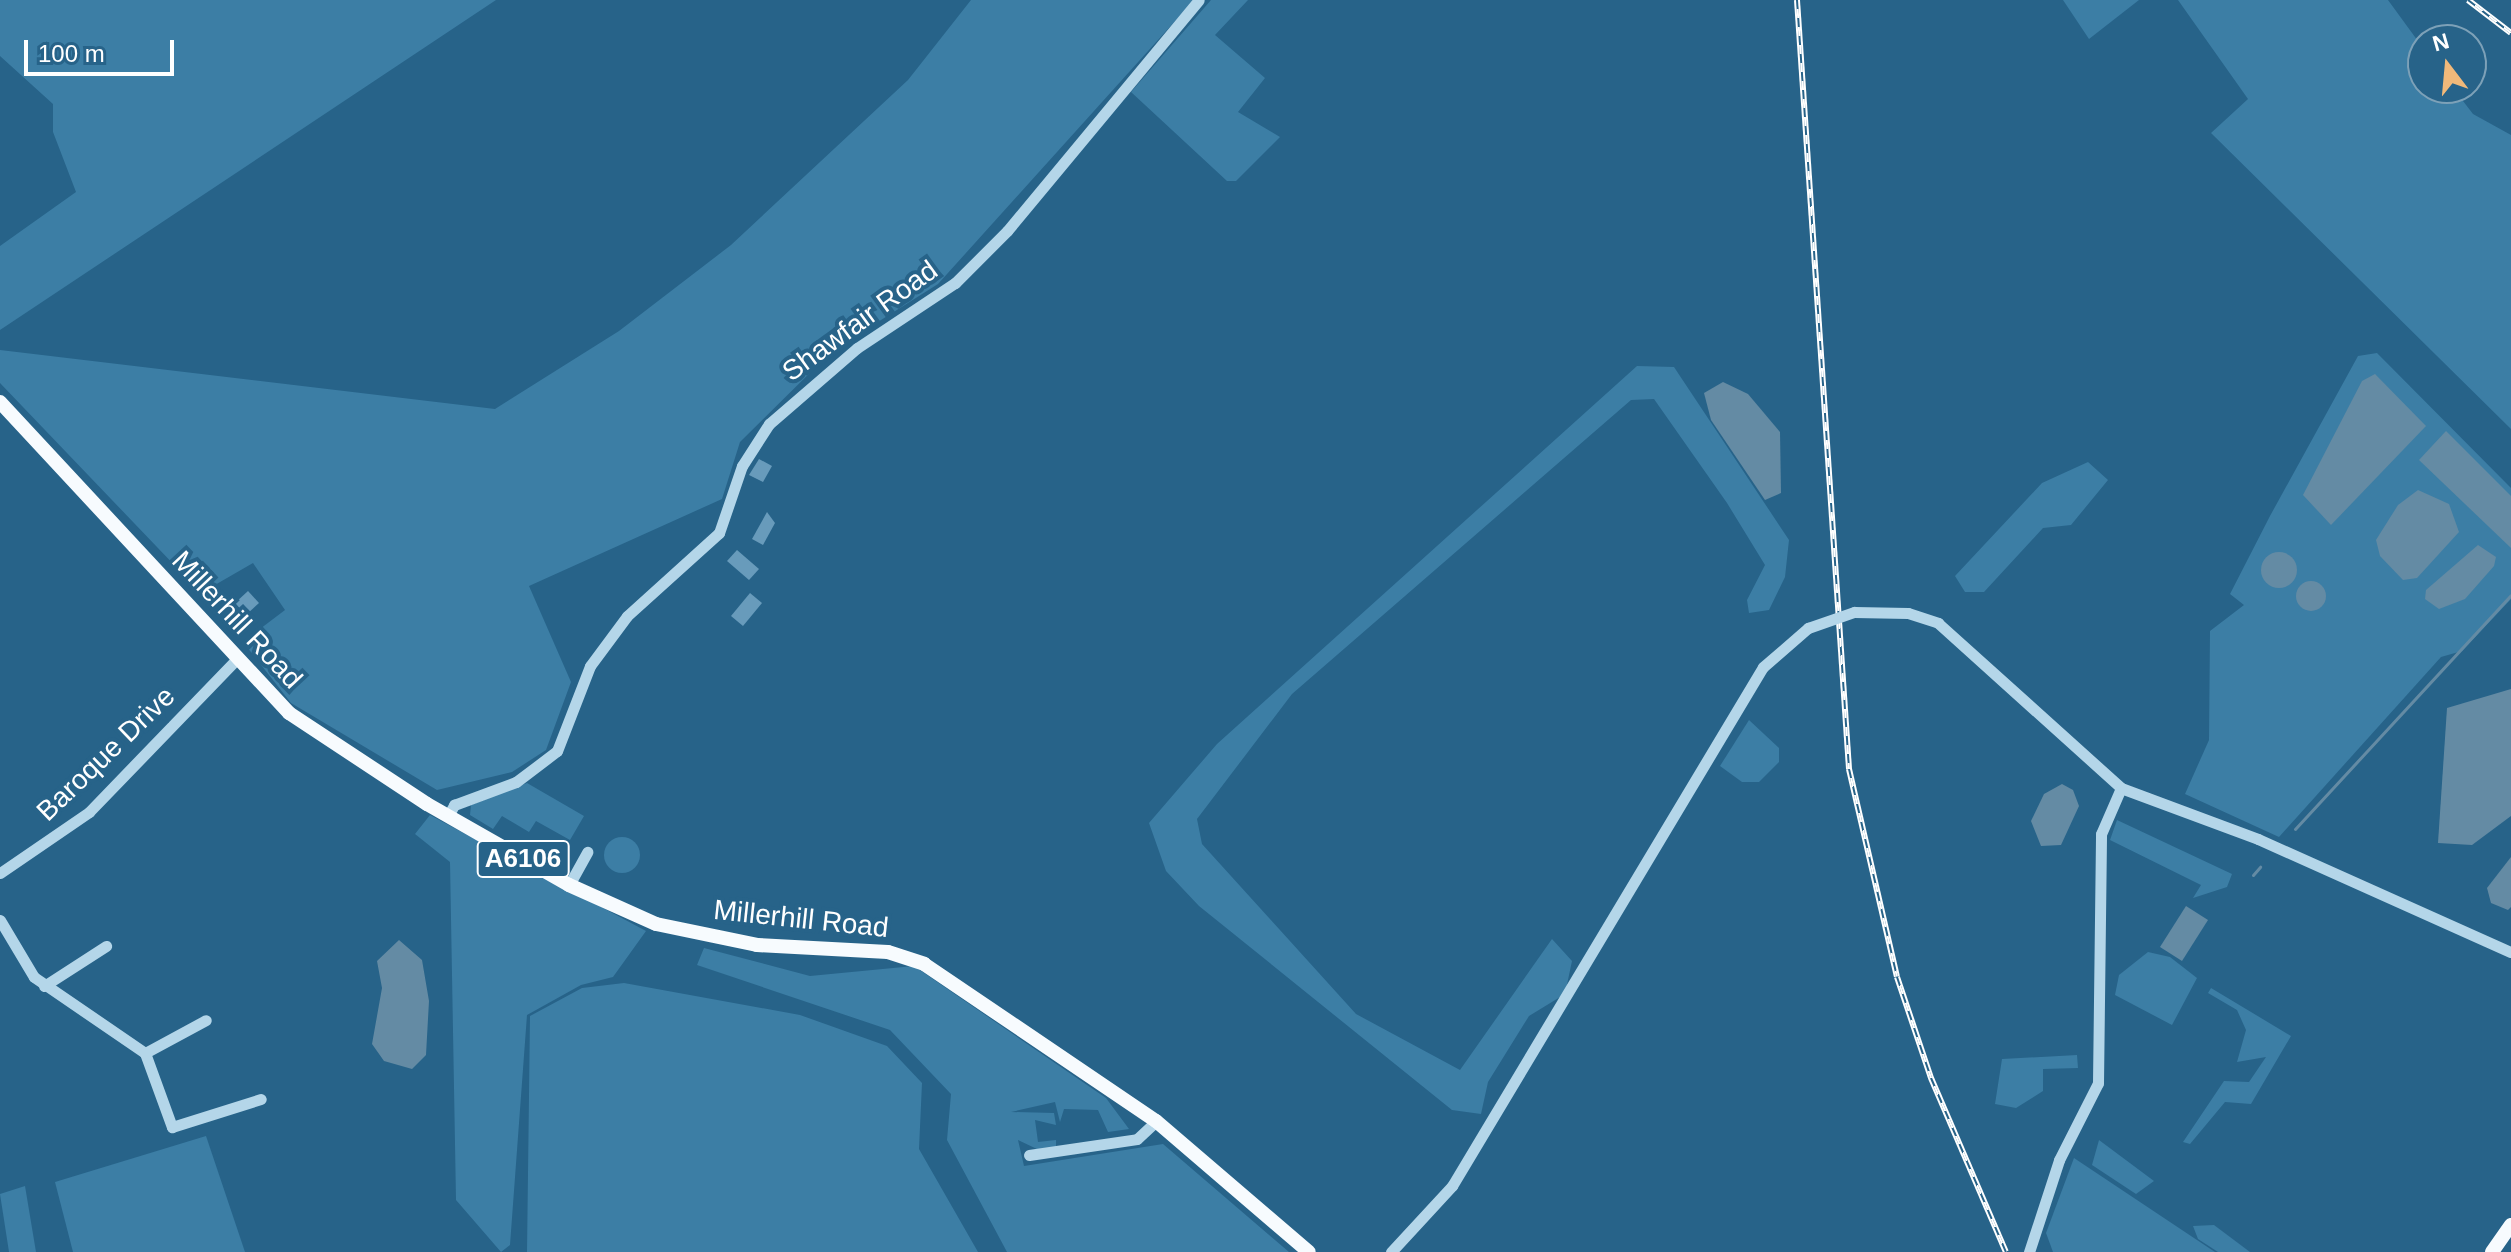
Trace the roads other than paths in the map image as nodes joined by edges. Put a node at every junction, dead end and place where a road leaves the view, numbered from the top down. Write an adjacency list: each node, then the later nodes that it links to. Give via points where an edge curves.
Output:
1 (1199, 0): 5 (street, Shawfair Road, via 1007,231 955,283 857,348 769,424 742,466 719,533 627,616 597,654 557,751 516,782 454,805)
2 (0, 402): 3 (main road, Millerhill Road / A6106)
3 (237, 659): 5 (main road, Millerhill Road / A6106, via 289,713); 7 (street, Baroque Drive, via 89,812)
4 (2121, 788): 11 (street, via 2258,839); 20 (street, bridge, via 1938,623 1908,613 1854,612 1808,628 1763,667 1452,1186); 21 (street, via 2101,834 2098,1083 2059,1160)
5 (448, 816): 8 (main road, Millerhill Road / A6106)
6 (587, 852): 8 (street)
7 (0, 873)
8 (569, 885): 16 (main road, Millerhill Road / A6106, via 680,931 757,945 888,952 924,964)
9 (0, 920): 12 (street)
10 (106, 946): 12 (street)
11 (2511, 952)
12 (44, 986): 14 (street)
13 (206, 1020): 14 (street)
14 (145, 1053): 15 (street, via 172,1127)
15 (261, 1099)
16 (1156, 1121): 17 (street, via 1137,1139); 19 (main road, Millerhill Road / A6106)
17 (1029, 1155)
18 (2511, 1225): 22 (main road)
19 (1309, 1252)
20 (1391, 1252)
21 (2029, 1252)
22 (2492, 1252)

